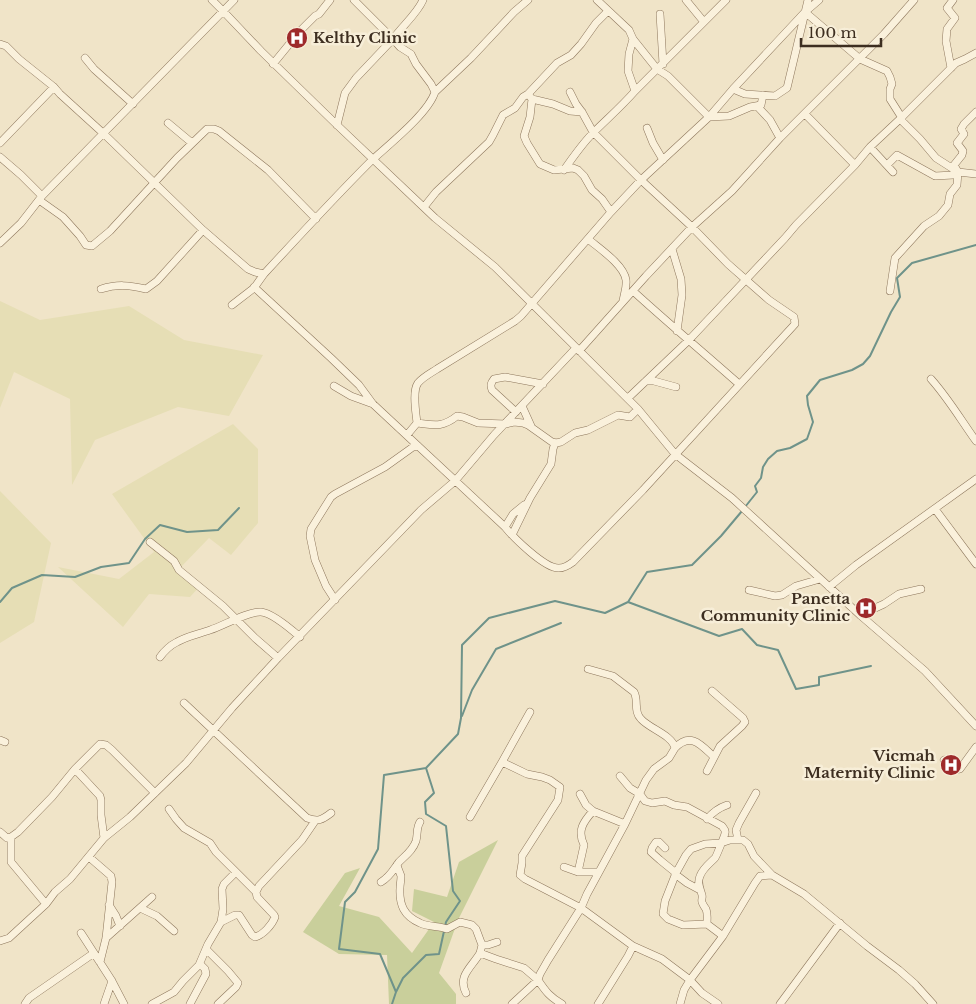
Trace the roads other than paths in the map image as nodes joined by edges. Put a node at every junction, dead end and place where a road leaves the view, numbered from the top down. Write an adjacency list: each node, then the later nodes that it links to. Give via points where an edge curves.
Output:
1 (212, 0): 15 (street)
2 (234, 0): 15 (street)
3 (330, 0): 25 (street)
4 (354, 0): 19 (street)
5 (528, 0): 31 (street)
6 (596, 0): 14 (street)
7 (686, 0): 18 (street)
8 (808, 0): 16 (street)
9 (819, 0): 16 (street)
10 (914, 0): 24 (street)
11 (953, 0): 27 (street, via 947,8 955,18 947,29 946,41)
12 (723, 1): 18 (street)
13 (423, 2): 19 (street)
14 (608, 11): 20 (street, via 629,30); 35 (street, via 571,55 557,63)
15 (224, 12): 25 (street); 36 (street)
16 (806, 12): 24 (street); 30 (street); 34 (street, via 788,88 775,96)
17 (660, 14): 26 (street)
18 (704, 22): 26 (street)
19 (393, 39): 31 (street, via 411,54); 44 (street, via 345,93)
20 (633, 40): 28 (street); 33 (street, via 628,71)
21 (0, 44): 29 (street)
22 (976, 52): 27 (street)
23 (85, 58): 36 (street)
24 (860, 58): 40 (street); 42 (street, via 887,71 892,84 890,98)
25 (273, 64): 44 (street)
26 (663, 64): 28 (street)
27 (951, 68): 42 (street)
28 (657, 70): 33 (street); 41 (street, via 668,76)
29 (54, 87): 47 (street); 49 (street)
30 (733, 89): 34 (street, via 745,94); 41 (street)
31 (435, 92): 53 (street, via 432,101 412,123)
32 (570, 92): 38 (street)
33 (635, 92): 46 (street)
34 (763, 95): 37 (street, via 762,105)
35 (530, 97): 38 (street); 57 (street, via 530,116 524,136 527,143 540,164); 64 (street, via 523,97 515,108 503,115 488,142)
36 (133, 104): 47 (street)
37 (757, 106): 41 (street, via 729,116); 48 (street)
38 (582, 112): 46 (street)
39 (976, 112): 59 (street, via 961,129 964,134 957,143 962,155 954,165)
40 (805, 114): 48 (street); 55 (street)
41 (709, 117): 54 (street)
42 (901, 118): 51 (street); 59 (street, via 936,158)
43 (168, 123): 50 (street)
44 (337, 125): 53 (street)
45 (647, 128): 54 (street)
46 (593, 132): 57 (street); 61 (street)
47 (104, 134): 62 (street); 63 (street)
48 (780, 138): 67 (street, via 732,191)
49 (0, 143)
50 (192, 143): 62 (street); 66 (street, via 207,129 219,131 268,170)
51 (870, 147): 55 (street); 56 (street)
52 (0, 157): 63 (street, via 22,175)
53 (374, 159): 64 (street); 66 (street)
54 (662, 160): 61 (street)
55 (856, 165): 73 (street)
56 (887, 165): 58 (street); 59 (street, via 897,154 935,176)
57 (564, 170): 65 (street, via 578,170)
58 (893, 172)
59 (958, 172): 60 (street); 77 (street, via 957,185 950,194 948,205 895,258)
60 (976, 174)
61 (641, 180): 65 (street); 67 (street)
62 (154, 183): 63 (street, via 92,246 86,245 63,217); 68 (street)
63 (41, 198): 70 (street)
64 (424, 207): 79 (street, via 494,267)
65 (611, 212): 69 (street)
66 (316, 219): 72 (street)
67 (692, 227): 71 (street); 73 (street)
68 (203, 230): 72 (street, via 248,269); 75 (street, via 158,281 146,289 114,285)
69 (588, 239): 78 (street, via 621,268 626,281); 79 (street)
70 (0, 244)
71 (672, 249): 76 (street); 81 (street, via 682,295)
72 (264, 274): 74 (street)
73 (745, 280): 82 (street); 87 (street, via 794,317 795,322)
74 (254, 287): 80 (street); 91 (street, via 359,385)
75 (101, 289)
76 (633, 291): 78 (street); 81 (street)
77 (890, 291)
78 (622, 303): 83 (street)
79 (531, 304): 83 (street); 94 (street, via 514,321 417,384)
80 (232, 305)
81 (677, 331): 82 (street)
82 (689, 340): 85 (street); 87 (street)
83 (578, 350): 86 (street); 90 (street)
84 (932, 379): 98 (street)
85 (646, 381): 89 (street); 90 (street)
86 (543, 384): 93 (street); 93 (street, via 505,377 491,382 492,390)
87 (739, 384): 101 (street)
88 (334, 386): 91 (street)
89 (676, 387)
90 (628, 398): 92 (street)
91 (373, 404): 97 (street)
92 (638, 408): 99 (street, via 629,418 618,415); 101 (street)
93 (519, 409): 95 (street); 96 (street)
94 (417, 422): 95 (street, via 439,426 457,416 478,423); 97 (street)
95 (506, 424): 96 (street, via 521,422); 103 (street)
96 (533, 428): 99 (street)
97 (407, 435): 100 (street)
98 (976, 441)
99 (555, 443): 104 (street, via 551,464)
100 (418, 446): 103 (street); 114 (street, via 335,494 311,530 315,560)
101 (675, 454): 107 (street, via 567,566 548,565); 110 (street, via 732,498)
102 (976, 479): 105 (street)
103 (455, 481): 106 (street); 114 (street, via 421,510)
104 (530, 498): 106 (street); 107 (street)
105 (935, 509): 109 (street); 111 (street)
106 (505, 527): 107 (street)
107 (512, 535)
108 (150, 542): 116 (street, via 174,560 179,570)
109 (976, 564)
110 (820, 579): 111 (street); 113 (street, via 776,596)
111 (829, 587): 115 (street)
112 (921, 589): 115 (street, via 899,594)
113 (749, 590)
114 (335, 600): 117 (street)
115 (860, 615): 124 (street, via 925,671)
116 (236, 619): 117 (street, via 264,612); 118 (street, via 183,638 168,647); 119 (street)
117 (300, 637): 119 (street)
118 (160, 657)
119 (278, 658): 125 (street)
120 (588, 669): 127 (street, via 613,676 634,692 638,715 671,740)
121 (712, 691): 128 (street, via 745,720)
122 (184, 703): 125 (street)
123 (530, 712): 130 (street)
124 (976, 726)
125 (213, 731): 134 (street); 144 (street, via 307,818)
126 (976, 747): 129 (street, via 960,768 952,768)
127 (675, 748): 128 (street, via 682,741 691,740); 137 (street, via 669,758 654,769)
128 (714, 757): 132 (street)
129 (944, 760)
130 (502, 762): 142 (street); 168 (street, via 560,787 558,800 522,856 520,875)
131 (75, 769): 134 (street, via 98,745 103,744); 148 (street); 149 (street, via 100,796)
132 (707, 771)
133 (620, 776): 137 (street)
134 (155, 793): 149 (street)
135 (756, 793): 150 (street, via 736,830)
136 (580, 794): 140 (street)
137 (640, 794): 143 (street, via 652,803 665,801 686,807); 146 (street)
138 (727, 805): 143 (street, via 718,808)
139 (169, 809): 156 (street, via 184,828 210,844)
140 (593, 812): 146 (street); 157 (street, via 582,827 584,845)
141 (331, 813): 144 (street)
142 (470, 817)
143 (707, 819): 151 (street, via 724,829)
144 (315, 821): 163 (street)
145 (420, 822): 154 (street, via 411,850)
146 (625, 824): 158 (street)
147 (0, 832): 148 (street)
148 (11, 837): 165 (street, via 11,862)
149 (104, 838): 153 (street)
150 (738, 840): 151 (street); 160 (street, via 748,844 754,856)
151 (721, 843): 159 (street, via 691,849); 162 (street, via 715,858 700,874)
152 (666, 848): 159 (street, via 656,842 651,852)
153 (89, 857): 165 (street); 166 (street, via 111,876)
154 (397, 865): 161 (street); 179 (street, via 401,876 403,911 422,924 447,929 460,922 472,925)
155 (564, 867): 157 (street)
156 (236, 872): 163 (street); 169 (street, via 222,889)
157 (578, 872): 158 (street)
158 (599, 872): 168 (street)
159 (676, 874): 162 (street); 170 (street, via 663,914 684,925)
160 (772, 875): 171 (street, via 804,894); 175 (street, via 760,876)
161 (381, 882)
162 (700, 890): 170 (street, via 708,916)
163 (256, 892): 169 (street, via 275,917 258,936 252,935 239,915)
164 (152, 897): 167 (street)
165 (46, 904): 177 (street, via 9,938)
166 (109, 905): 172 (street); 176 (street)
167 (140, 908): 172 (street); 173 (street, via 157,916)
168 (581, 908): 180 (street); 186 (street)
169 (222, 922): 181 (street)
170 (707, 924): 175 (street)
171 (840, 924): 202 (street); 203 (street, via 899,970)
172 (120, 926): 176 (street)
173 (174, 931)
174 (81, 933): 183 (street)
175 (723, 936): 187 (street)
176 (106, 938): 184 (street)
177 (0, 941)
178 (497, 942): 179 (street)
179 (482, 944): 182 (street)
180 (633, 946): 187 (street, via 662,959); 199 (street)
181 (206, 950): 185 (street); 196 (street, via 238,983)
182 (480, 953): 186 (street, via 524,968); 189 (street, via 462,980)
183 (94, 954): 184 (street); 191 (street, via 29,998)
184 (100, 962): 188 (street)
185 (200, 964): 194 (street, via 174,992); 195 (street, via 206,974)
186 (538, 980): 190 (street); 198 (street, via 551,997)
187 (690, 980): 200 (street); 201 (street)
188 (112, 981): 192 (street); 193 (street)
189 (466, 993)
190 (514, 1003): 197 (street)
191 (25, 1004)
192 (104, 1004)
193 (124, 1004)
194 (152, 1004)
195 (190, 1004)
196 (218, 1004)
197 (524, 1004)
198 (562, 1004)
199 (598, 1004)
200 (680, 1004)
201 (718, 1004)
202 (780, 1004)
203 (933, 1004)

